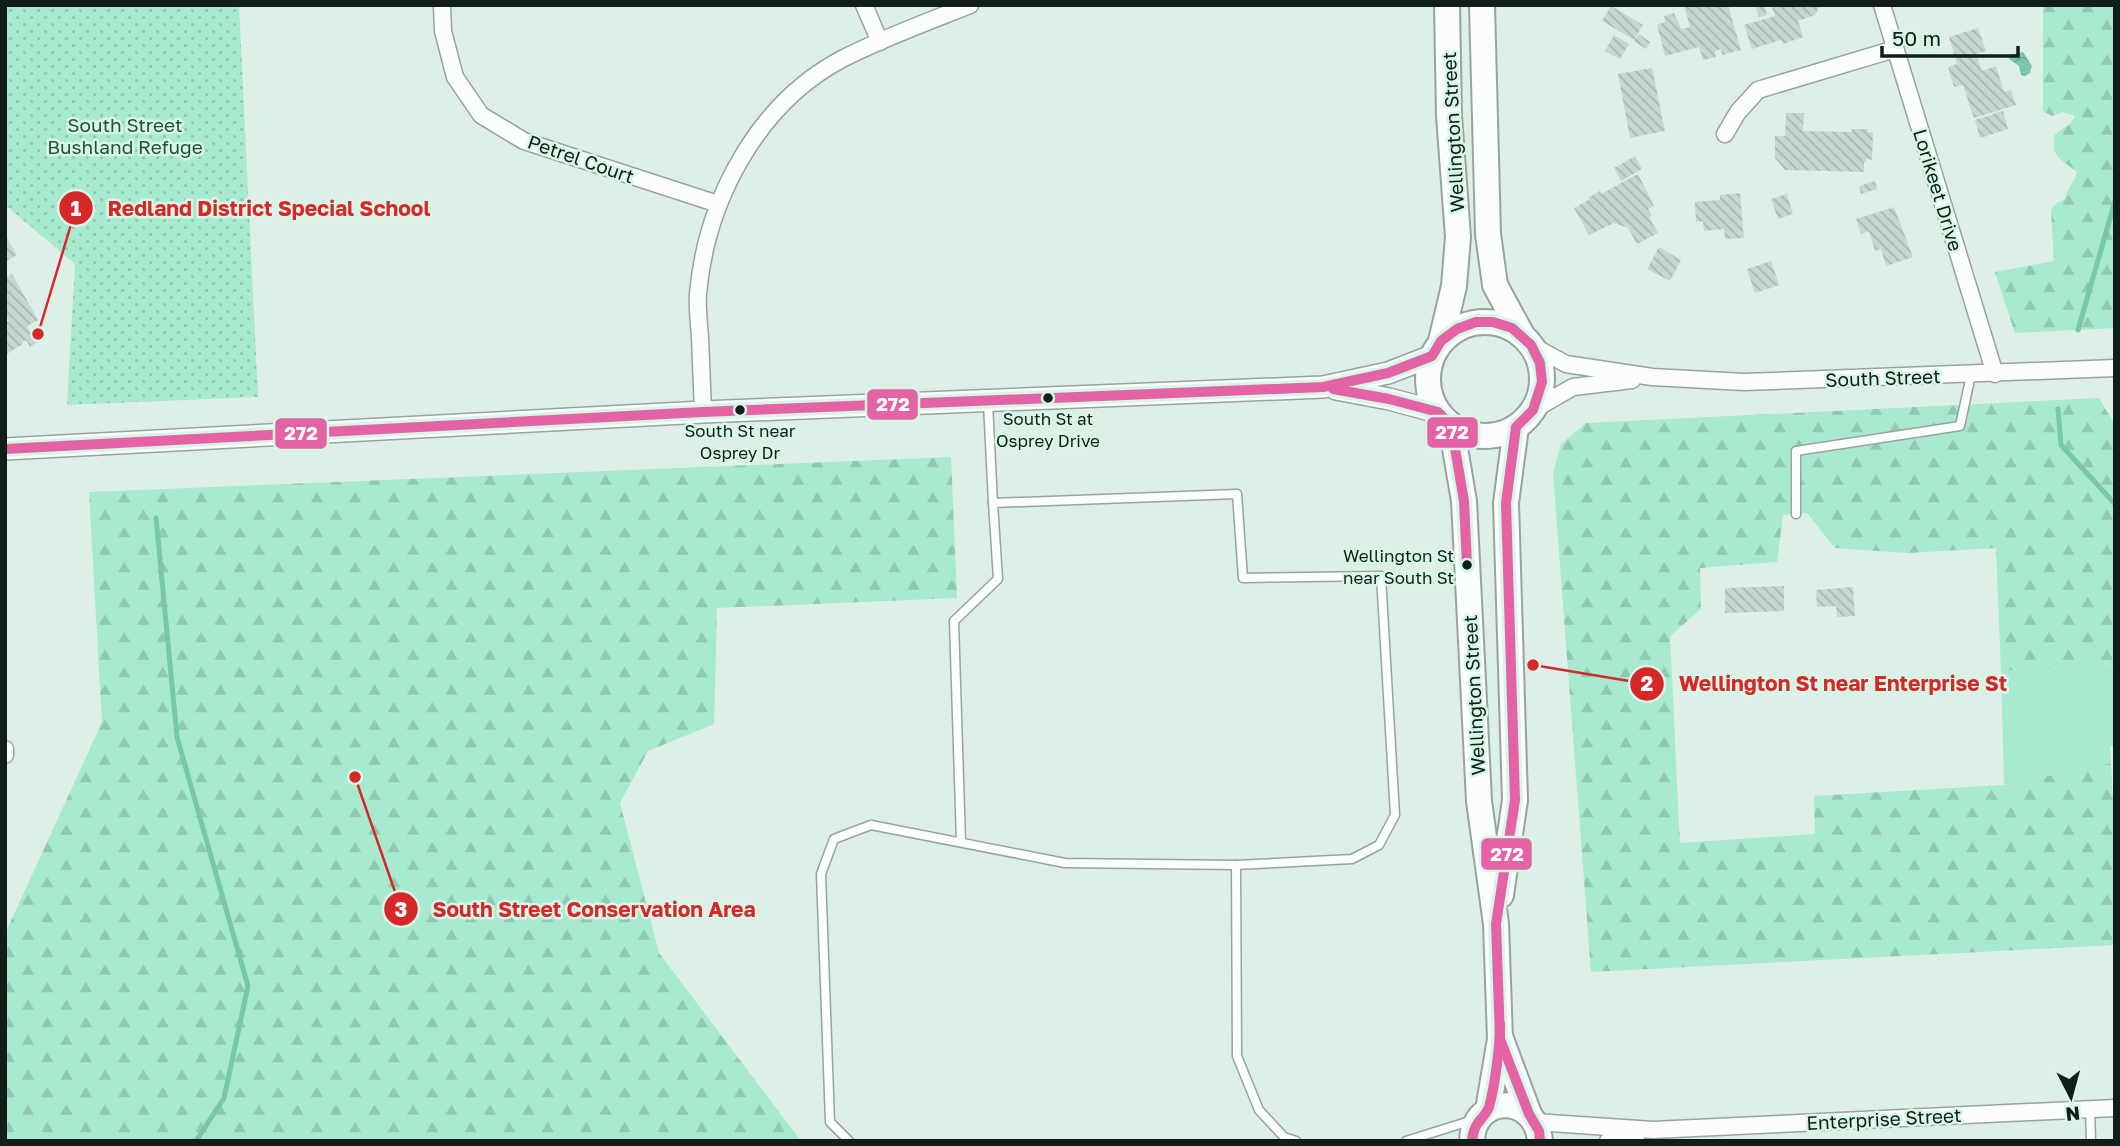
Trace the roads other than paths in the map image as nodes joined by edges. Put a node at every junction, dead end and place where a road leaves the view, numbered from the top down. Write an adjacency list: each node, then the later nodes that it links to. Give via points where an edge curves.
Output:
1 (442, 5): 10 (street, Petrel Court, via 443,31 455,77 481,115 524,141)
2 (864, 5): 7 (street)
3 (970, 5): 7 (street)
4 (1447, 5): 12 (main road, Wellington Street, via 1458,237 1454,286)
5 (1482, 5): 11 (main road, Wellington Street, via 1488,233 1495,285)
6 (1882, 5): 8 (street, Lorikeet Drive)
7 (880, 42): 10 (street, via 799,87 763,126)
8 (1895, 49): 9 (street, via 1758,90); 14 (street, Lorikeet Drive)
9 (1725, 134)
10 (718, 204): 19 (street, via 703,250 698,298)
11 (1526, 340): 12 (main road, via 1512,328 1476,322 1457,329); 16 (street, South Street, via 1566,364); 20 (main road, Wellington Street, via 1540,362 1542,382)
12 (1437, 348): 17 (street, via 1388,373); 21 (main road, Wellington Street, via 1428,375 1429,394)
13 (2115, 368): 14 (street, South Street)
14 (1995, 374): 15 (street, South Street)
15 (1970, 375): 16 (street, South Street, via 1744,382); 24 (lane, via 1960,426 1796,451)
16 (1652, 377): 20 (street, South Street, via 1573,387)
17 (1323, 387): 18 (street); 21 (street, via 1389,399)
18 (988, 400): 19 (street); 23 (lane)
19 (703, 412): 22 (street)
20 (1524, 418): 21 (main road, via 1497,434 1482,436 1463,432); 29 (main road, Wellington Street, via 1506,503 1515,800)
21 (1445, 419): 29 (main road, Wellington Street, via 1464,501 1479,801)
22 (5, 449)
23 (993, 503): 27 (lane, via 998,579 954,621); 28 (lane, via 1237,494 1242,578 1381,576 1395,815 1379,845 1352,859)
24 (1796, 514)
25 (5, 749): 26 (street)
26 (5, 755)
27 (961, 842): 28 (lane, via 1065,863); 36 (lane, via 871,825 834,839 825,862 821,874 830,1122)
28 (1236, 864): 37 (lane, via 1237,1056 1258,1111 1284,1137)
29 (1496, 924): 30 (main road, Wellington Street)
30 (1500, 1039): 33 (main road, Wellington Street); 34 (main road, Wellington Street)
31 (2115, 1108): 32 (street, Enterprise Street)
32 (2090, 1109): 35 (street, Enterprise Street); 40 (lane)
33 (1480, 1123): 34 (main road, via 1498,1106 1509,1105 1520,1108); 38 (lane)
34 (1535, 1125): 35 (street, Enterprise Street)
35 (1653, 1130): 39 (street, Enterprise Street)
36 (849, 1141)
37 (1296, 1141)
38 (1406, 1141)
39 (1608, 1141)
40 (2091, 1141)

